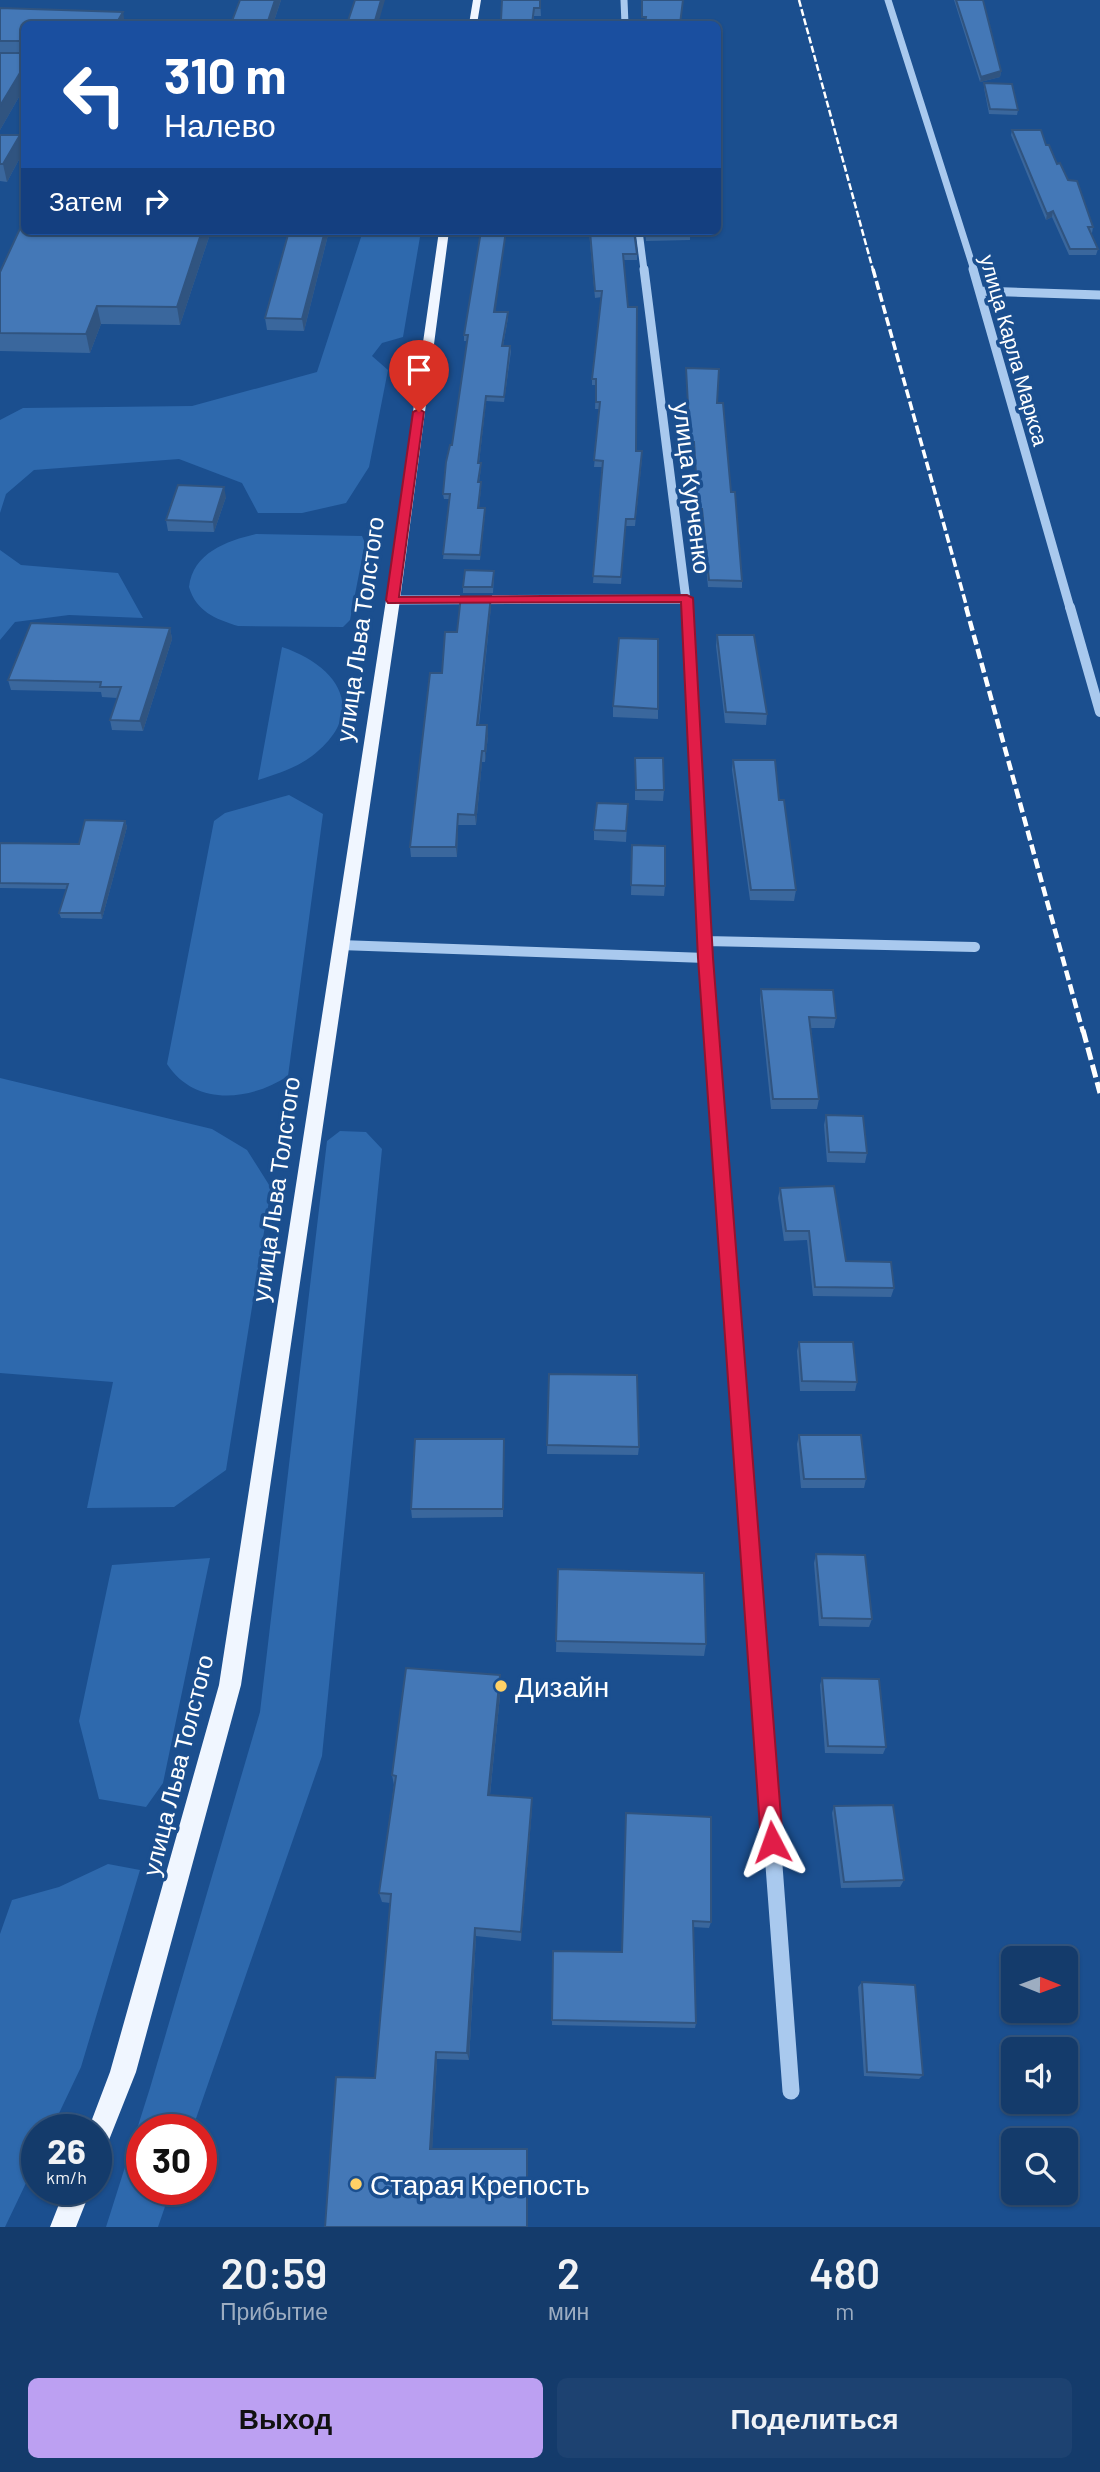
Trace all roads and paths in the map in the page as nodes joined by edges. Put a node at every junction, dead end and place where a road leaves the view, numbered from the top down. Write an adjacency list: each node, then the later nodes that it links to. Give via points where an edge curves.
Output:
1 (477, 0): 4 (main road)
2 (624, 0): 5 (street)
3 (888, 0): 8 (street, улица Карла Маркса)
4 (474, 21)
5 (625, 21)
6 (443, 235): 11 (main road, улица Льва Толстого)
7 (640, 235): 10 (street, улица Курченко)
8 (980, 291): 9 (street); 12 (street, улица Карла Маркса)
9 (1100, 295)
10 (687, 598): 11 (street); 13 (street, улица Курченко)
11 (393, 600): 14 (main road, улица Льва Толстого)
12 (1100, 712)
13 (705, 941): 15 (street); 16 (street, улица Курченко)
14 (340, 945): 16 (street); 18 (main road, улица Льва Толстого, via 230,1685 123,2072)
15 (975, 947)
16 (706, 958): 17 (street, улица Курченко)
17 (791, 2091)
18 (107, 2114)
19 (72, 2205): 20 (main road)
20 (63, 2227)

